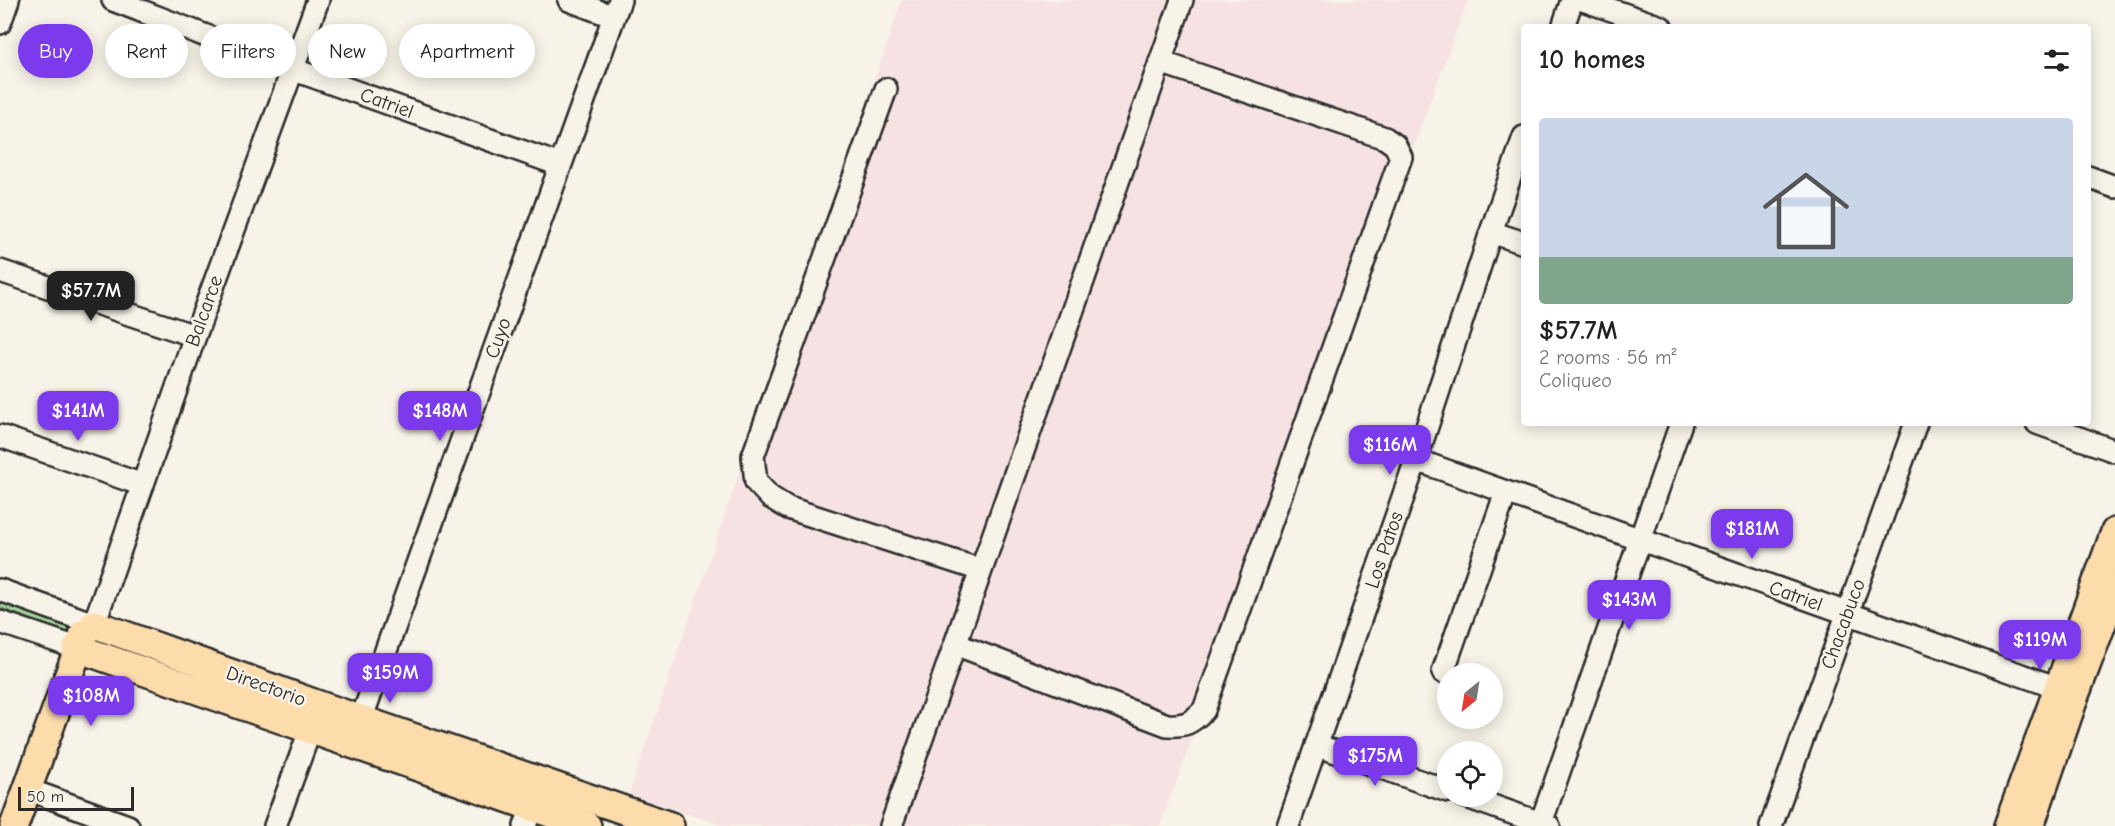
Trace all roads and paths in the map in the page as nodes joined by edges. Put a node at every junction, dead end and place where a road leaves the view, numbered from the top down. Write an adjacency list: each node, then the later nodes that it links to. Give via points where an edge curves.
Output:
1 (8, 0): 9 (street)
2 (113, 0): 12 (street, Catriel)
3 (318, 0): 13 (street, Balcarce)
4 (569, 0): 8 (street)
5 (1182, 0): 14 (street)
6 (1572, 0): 10 (street)
7 (1583, 0): 11 (street)
8 (617, 8): 19 (street, Cuyo)
9 (0, 23)
10 (1564, 24)
11 (1652, 24)
12 (200, 34)
13 (296, 58)
14 (1160, 62): 36 (street); 42 (street, via 1385,138 1395,145 1401,157 1204,710 1192,722 1167,725)
15 (296, 70): 19 (street, Catriel)
16 (289, 78): 25 (street, Balcarce)
17 (886, 89): 36 (street, via 753,456 756,482 788,508)
18 (1521, 146): 22 (street, Los Patos)
19 (560, 165): 47 (street, Cuyo)
20 (2091, 178): 21 (street)
21 (2115, 187)
22 (1491, 232): 23 (street); 31 (street, Los Patos)
23 (1521, 242)
24 (0, 272): 25 (street)
25 (195, 336): 32 (street, Balcarce)
26 (1680, 426): 35 (street)
27 (1915, 426): 39 (street, Chacabuco)
28 (2045, 426): 30 (street)
29 (0, 436): 32 (street)
30 (2115, 451)
31 (1416, 460): 33 (street, Catriel); 49 (street, Los Patos)
32 (142, 485): 41 (street, Balcarce)
33 (1506, 492): 35 (street, Catriel); 44 (street)
34 (2115, 532): 45 (main road)
35 (1640, 540): 39 (street, Catriel); 55 (street)
36 (981, 570): 42 (street)
37 (2115, 589): 45 (main road)
38 (0, 590): 41 (street, Directorio)
39 (1846, 614): 45 (street, Catriel); 64 (street, Chacabuco)
40 (0, 622): 43 (street, Directorio)
41 (94, 624): 43 (main road, via 82,635); 46 (main road, Directorio)
42 (956, 644): 62 (street)
43 (85, 651): 46 (main road, Directorio); 52 (main road); 56 (main road)
44 (1446, 663)
45 (2066, 691): 65 (main road); 66 (main road)
46 (315, 717): 47 (main road, Directorio); 48 (main road, Directorio); 59 (street)
47 (361, 718): 48 (street, Cuyo); 50 (main road, Directorio)
48 (353, 744): 54 (main road, Directorio)
49 (1316, 745): 51 (street); 63 (street, Los Patos)
50 (542, 781): 54 (street); 61 (main road, Directorio)
51 (1437, 787)
52 (43, 795): 57 (main road); 58 (street)
53 (1494, 807): 55 (street)
54 (529, 816): 60 (main road, Directorio)
55 (1543, 825)
56 (14, 826)
57 (32, 826)
58 (128, 826)
59 (275, 826)
60 (587, 826)
61 (670, 826)
62 (891, 826)
63 (1288, 826)
64 (1771, 826)
65 (2008, 826)
66 (2030, 826)

